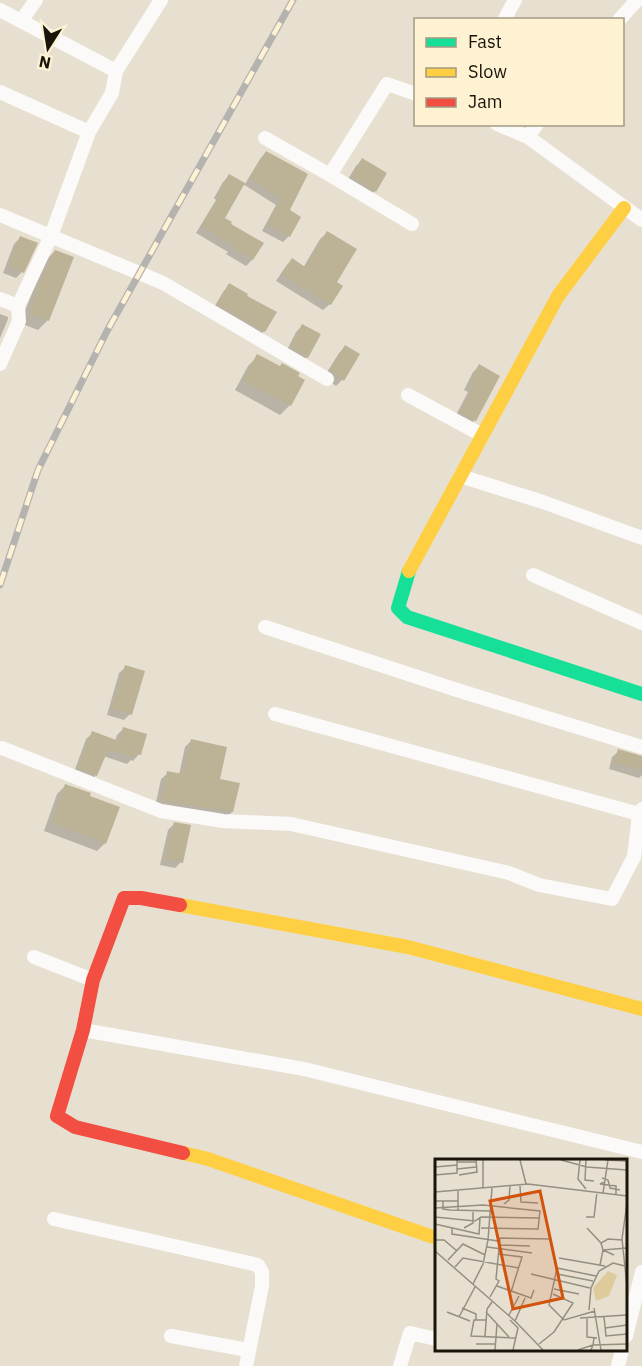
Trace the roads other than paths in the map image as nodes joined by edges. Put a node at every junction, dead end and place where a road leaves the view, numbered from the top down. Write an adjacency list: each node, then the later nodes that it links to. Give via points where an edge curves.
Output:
1 (36, 0): 8 (street)
2 (161, 0): 9 (street)
3 (515, 0): 6 (street)
4 (637, 0): 7 (street)
5 (0, 10): 8 (street)
6 (505, 18)
7 (621, 18)
8 (21, 21): 9 (street)
9 (116, 71): 14 (street, via 112,93)
10 (0, 92): 14 (street)
11 (414, 93): 17 (street, via 387,84)
12 (502, 126): 15 (street)
13 (536, 126): 15 (street)
14 (89, 132): 22 (street)
15 (528, 137): 18 (street)
16 (265, 138): 17 (street)
17 (330, 175): 21 (street)
18 (624, 208): 20 (street); 28 (street, via 558,296)
19 (0, 215): 22 (street)
20 (642, 220)
21 (412, 224)
22 (51, 236): 24 (street); 26 (street, via 163,283)
23 (0, 299): 24 (street)
24 (18, 306): 25 (street, via 19,321)
25 (0, 364)
26 (327, 379)
27 (408, 395): 28 (street)
28 (482, 435): 29 (street)
29 (460, 476): 30 (street); 34 (street, via 408,574 398,608 407,617)
30 (642, 538)
31 (533, 575): 32 (street)
32 (642, 623)
33 (265, 627): 36 (street)
34 (642, 694)
35 (275, 714): 38 (street)
36 (642, 747)
37 (2, 748): 39 (street, via 161,811 223,821 291,824 612,899)
38 (640, 811): 39 (street)
39 (638, 858)
40 (34, 957): 41 (street)
41 (93, 980): 42 (street, via 124,898 141,897 408,947); 43 (street)
42 (642, 1008)
43 (83, 1030): 44 (street, via 304,1069); 46 (street, via 57,1116 75,1127 208,1159)
44 (642, 1152)
45 (54, 1219): 52 (street, via 258,1265 262,1286)
46 (435, 1238)
47 (642, 1272): 48 (street)
48 (634, 1305): 49 (street)
49 (627, 1332)
50 (171, 1336): 52 (street)
51 (435, 1339): 55 (street, via 410,1333)
52 (248, 1350): 54 (street)
53 (622, 1351): 56 (street)
54 (246, 1366)
55 (400, 1366)
56 (618, 1366)

